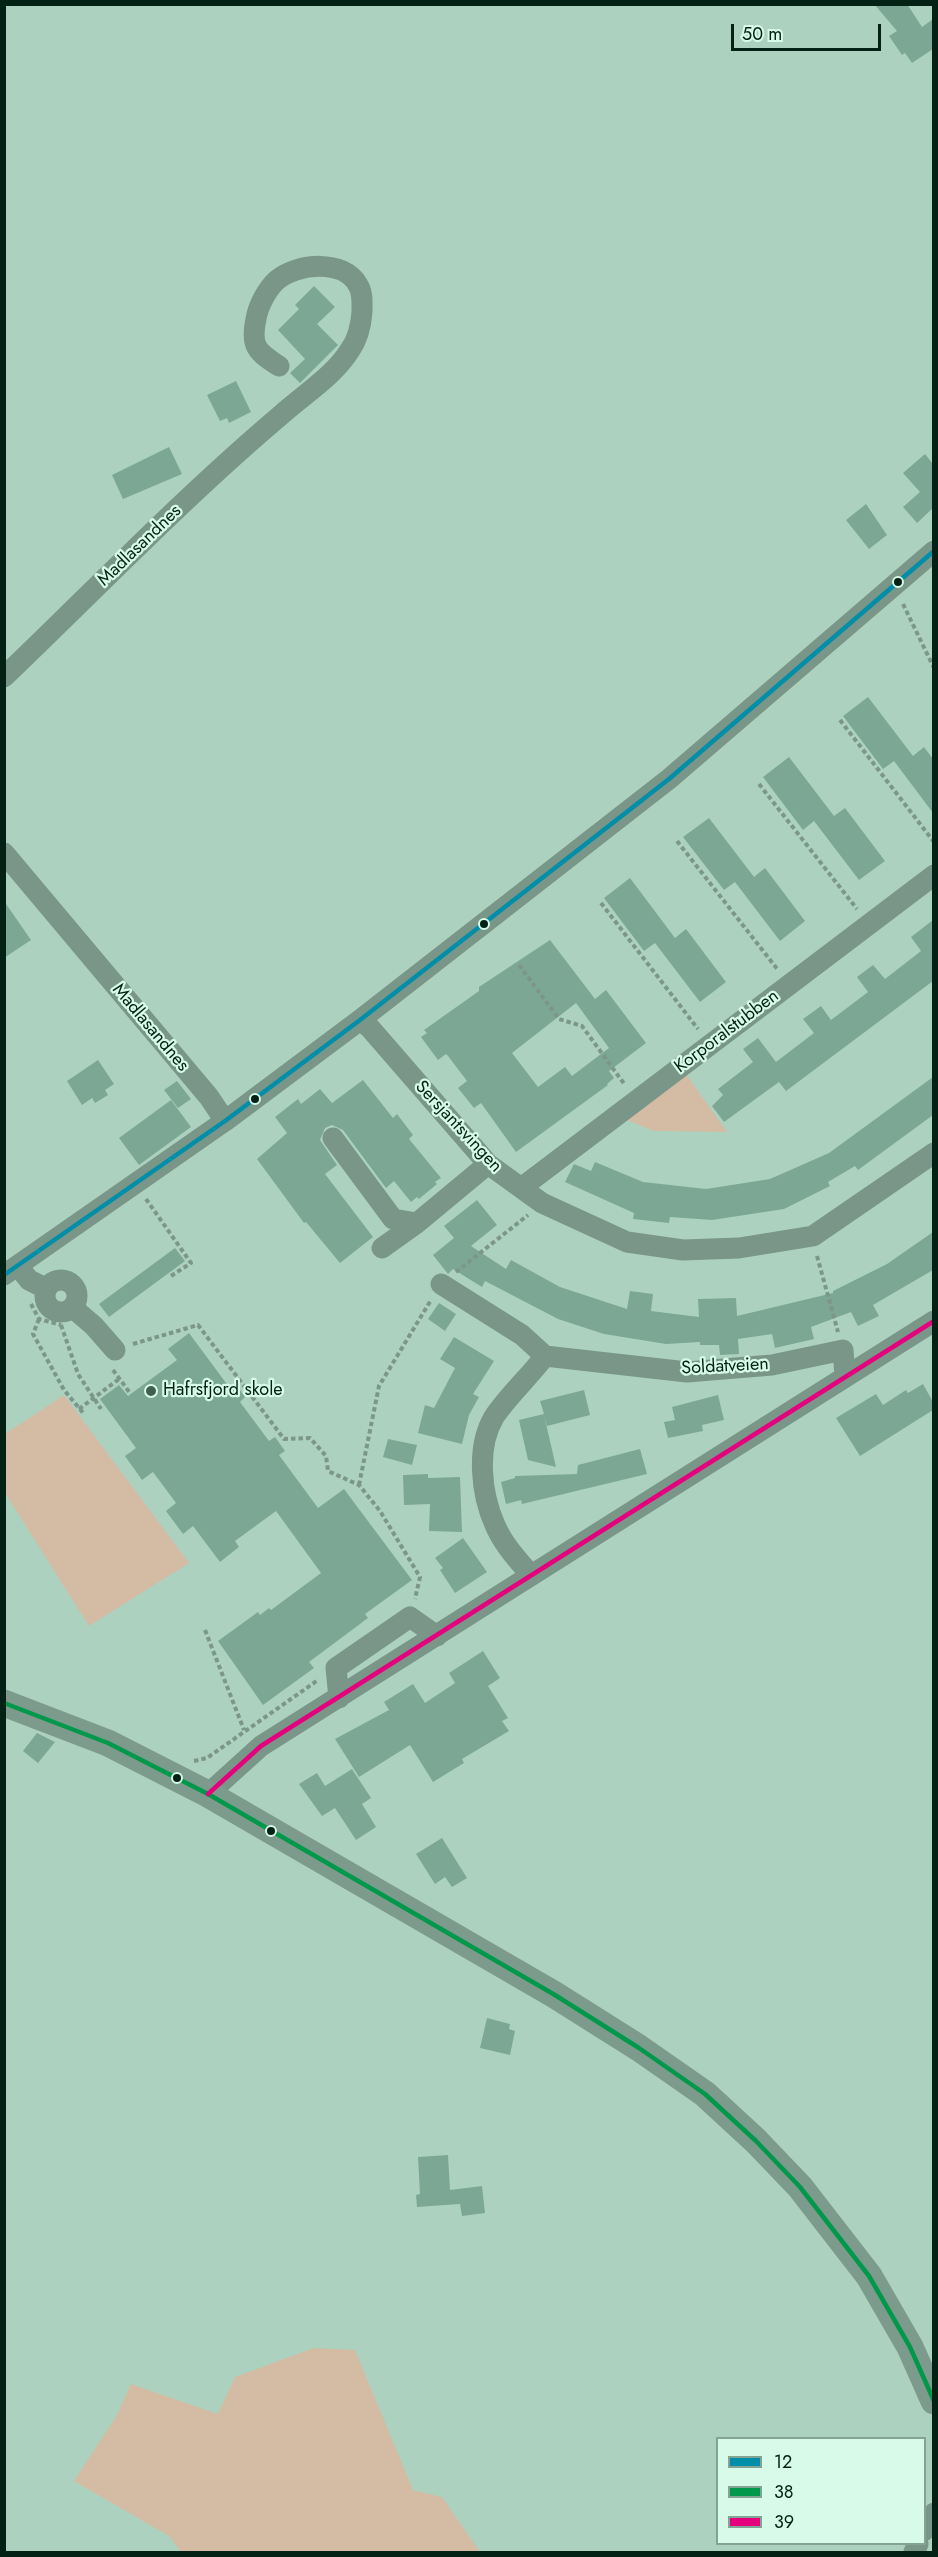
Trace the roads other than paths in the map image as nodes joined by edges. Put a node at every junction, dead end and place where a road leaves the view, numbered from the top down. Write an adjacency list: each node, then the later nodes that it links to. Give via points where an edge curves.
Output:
1 (279, 366): 3 (street, Madlasandnes, via 259,353 252,336 258,308 276,280 295,270 322,266 345,272 358,283 362,295 358,337 350,352 226,462)
2 (933, 551): 6 (street, via 669,779)
3 (4, 677)
4 (4, 853): 7 (street, Madlasandnes)
5 (933, 875): 11 (street, Korporalstubben)
6 (360, 1020): 7 (street); 10 (street, Sersjantsvingen)
7 (225, 1121): 14 (street)
8 (333, 1138): 12 (street, via 393,1219)
9 (933, 1153): 11 (street, Sersjantsvingen, via 813,1236 739,1248 683,1250 627,1242 542,1203)
10 (488, 1164): 11 (street, Sersjantsvingen); 12 (street)
11 (521, 1188)
12 (417, 1223): 13 (street)
13 (382, 1248)
14 (11, 1271): 17 (street, via 45,1288 54,1280 65,1279 75,1286 78,1298 67,1317)
15 (441, 1284): 18 (street, via 522,1335)
16 (931, 1328): 19 (street)
17 (115, 1350)
18 (545, 1356): 19 (street, Soldatveien, via 687,1372 772,1365 843,1350); 20 (street, via 494,1417 483,1441 482,1475 494,1524 509,1550)
19 (845, 1376): 20 (street)
20 (530, 1574): 21 (street)
21 (437, 1636): 22 (street); 22 (street, via 410,1617 336,1668)
22 (339, 1698): 24 (street, via 261,1746)
23 (4, 1703): 24 (main road, via 108,1743)
24 (208, 1794): 25 (main road, via 546,1989 705,2094 800,2187 869,2276)
25 (932, 2393)
26 (933, 2513): 27 (street)
27 (926, 2527)

